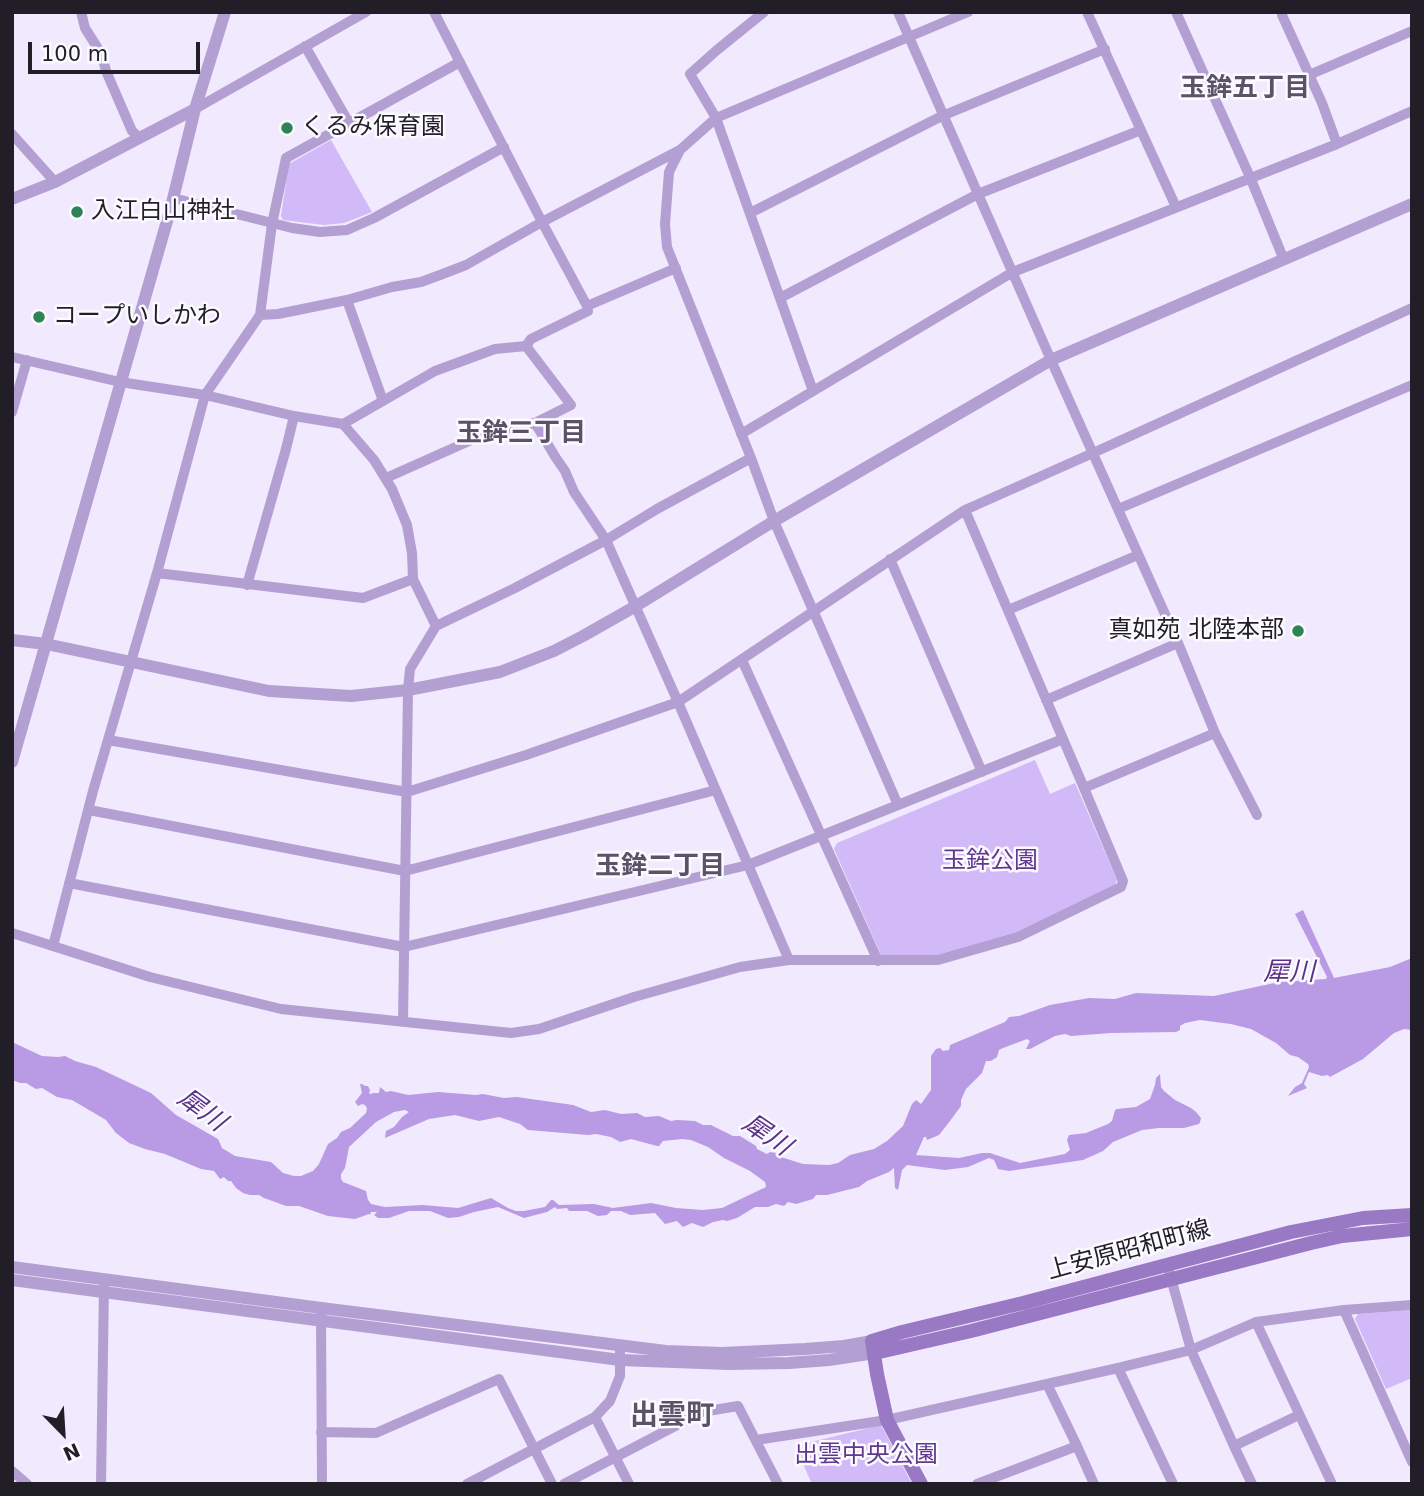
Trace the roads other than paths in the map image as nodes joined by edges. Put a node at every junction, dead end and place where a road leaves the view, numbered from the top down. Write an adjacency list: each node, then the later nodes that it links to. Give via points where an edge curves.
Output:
1 (81, 12): 24 (street, via 132,131)
2 (225, 12): 17 (street)
3 (366, 12): 13 (street)
4 (434, 12): 15 (street)
5 (764, 12): 20 (street, via 690,74)
6 (898, 12): 12 (street)
7 (968, 12): 12 (street)
8 (1087, 12): 14 (street)
9 (1176, 12): 28 (street)
10 (1282, 12): 16 (street)
11 (1412, 32): 16 (street)
12 (909, 37): 19 (street); 20 (street)
13 (305, 46): 17 (street); 21 (street)
14 (1104, 50): 19 (street); 22 (street)
15 (460, 62): 21 (street); 26 (street)
16 (1309, 75): 25 (street)
17 (195, 109): 24 (street); 31 (street)
18 (1412, 111): 25 (street)
19 (942, 116): 30 (street); 35 (street)
20 (716, 118): 27 (street); 35 (street)
21 (349, 123): 37 (street, via 286,158)
22 (1141, 130): 30 (street); 34 (street)
23 (12, 134): 29 (street)
24 (139, 137): 29 (street)
25 (1337, 144): 28 (street)
26 (504, 147): 36 (street); 37 (street, via 347,230 320,232)
27 (680, 149): 36 (street); 39 (street, via 669,172 665,224 667,247)
28 (1250, 177): 34 (street); 38 (street)
29 (55, 182): 32 (street)
30 (978, 194): 40 (street); 41 (street)
31 (173, 198): 37 (street); 50 (street)
32 (12, 199)
33 (1412, 204): 38 (street)
34 (1176, 207): 40 (street)
35 (750, 213): 41 (street)
36 (542, 222): 42 (street, via 466,265 421,282); 43 (street)
37 (272, 224): 45 (street)
38 (1284, 260): 49 (street)
39 (676, 268): 43 (street); 59 (street)
40 (1013, 272): 49 (street); 52 (street)
41 (780, 298): 52 (street)
42 (347, 300): 45 (street); 54 (street)
43 (587, 306): 46 (street, via 588,311 531,339)
44 (1412, 309): 60 (street)
45 (260, 315): 53 (street)
46 (526, 346): 54 (street, via 495,349 435,371); 57 (street, via 571,405)
47 (12, 357): 48 (street)
48 (27, 360): 50 (street); 55 (street)
49 (1051, 360): 60 (street); 65 (street)
50 (120, 382): 53 (street); 78 (street)
51 (1412, 386): 63 (street)
52 (813, 391): 59 (street)
53 (205, 395): 56 (street); 69 (street)
54 (383, 401): 58 (street)
55 (12, 412)
56 (294, 416): 58 (street); 71 (street)
57 (535, 422): 62 (street, via 487,433); 66 (street)
58 (344, 424): 62 (street)
59 (741, 434): 61 (street)
60 (1093, 453): 63 (street); 64 (street)
61 (751, 458): 65 (street); 66 (street)
62 (386, 478): 70 (street, via 407,525)
63 (1118, 509): 67 (street)
64 (965, 510): 68 (street); 73 (street)
65 (774, 522): 72 (street); 74 (street)
66 (606, 540): 72 (street); 75 (street)
67 (1138, 555): 73 (street); 77 (street)
68 (890, 559): 74 (street); 88 (street)
69 (157, 573): 71 (street); 80 (street)
70 (413, 579): 71 (street, via 363,598); 75 (street)
71 (247, 585)
72 (636, 606): 81 (street, via 527,663); 83 (street)
73 (1008, 610): 82 (street)
74 (814, 612): 79 (street); 92 (street)
75 (436, 626): 81 (street, via 410,669)
76 (12, 640): 78 (street)
77 (1178, 643): 82 (street); 84 (street)
78 (46, 644): 80 (street); 87 (street)
79 (742, 660): 83 (street); 95 (street)
80 (131, 663): 81 (street, via 269,691 351,696); 86 (street)
81 (408, 690): 91 (street)
82 (1046, 700): 85 (street)
83 (678, 702): 90 (street); 91 (street)
84 (1215, 733): 89 (street); 94 (street)
85 (1063, 739): 88 (street); 89 (street)
86 (108, 740): 91 (street); 93 (street)
87 (12, 762)
88 (982, 772): 92 (street)
89 (1084, 789): 103 (street, via 1123,881 1121,887 1018,937 938,960)
90 (716, 790): 96 (street); 97 (street)
91 (407, 792): 97 (street)
92 (898, 805): 95 (street)
93 (89, 810): 97 (street); 98 (street)
94 (1256, 815)
95 (821, 836): 96 (street); 103 (street)
96 (748, 865): 101 (street); 102 (street)
97 (405, 871): 101 (street)
98 (69, 883): 100 (street); 101 (street)
99 (12, 933): 100 (street)
100 (52, 946): 104 (street, via 150,977 281,1009)
101 (404, 947): 104 (street)
102 (789, 960): 103 (street); 104 (street, via 740,967 538,1030 511,1033)
103 (878, 961)
104 (403, 1022)
105 (1412, 1215): 107 (main road, 上安原昭和町線, via 1324,1224)
106 (1412, 1229): 109 (main road, 上安原昭和町線, via 1342,1236)
107 (1167, 1264): 109 (street); 117 (main road, 上安原昭和町線, via 902,1332)
108 (12, 1267): 111 (street)
109 (1170, 1279): 117 (main road, 上安原昭和町線, via 971,1331); 118 (street)
110 (12, 1280): 111 (street)
111 (104, 1286): 114 (street); 134 (street)
112 (1412, 1305): 113 (street)
113 (1344, 1310): 115 (street); 131 (street)
114 (321, 1314): 116 (street); 119 (street); 125 (street)
115 (1256, 1322): 118 (street); 122 (street)
116 (620, 1346): 117 (street, via 722,1353); 119 (street)
117 (873, 1347): 119 (street, via 829,1360 789,1363); 124 (main road)
118 (1191, 1350): 120 (street); 128 (street)
119 (620, 1360): 123 (street, via 620,1376 610,1401)
120 (1118, 1368): 121 (street); 144 (street)
121 (1047, 1384): 124 (street); 127 (street)
122 (1299, 1415): 128 (street); 146 (street)
123 (595, 1417): 129 (street); 130 (street)
124 (887, 1420): 126 (street); 141 (main road)
125 (321, 1432): 129 (street, via 376,1433 499,1379); 135 (street)
126 (756, 1440): 130 (street, via 738,1406 702,1412); 140 (street)
127 (1077, 1446): 142 (street); 143 (street)
128 (1234, 1446): 145 (street)
129 (534, 1449): 136 (street); 137 (street)
130 (616, 1457): 138 (street); 139 (street)
131 (1412, 1462)
132 (12, 1471): 133 (street)
133 (27, 1484)
134 (101, 1484)
135 (321, 1484)
136 (467, 1484)
137 (552, 1484)
138 (564, 1484)
139 (629, 1484)
140 (778, 1484)
141 (921, 1484)
142 (977, 1484)
143 (1094, 1484)
144 (1173, 1484)
145 (1252, 1484)
146 (1332, 1484)

